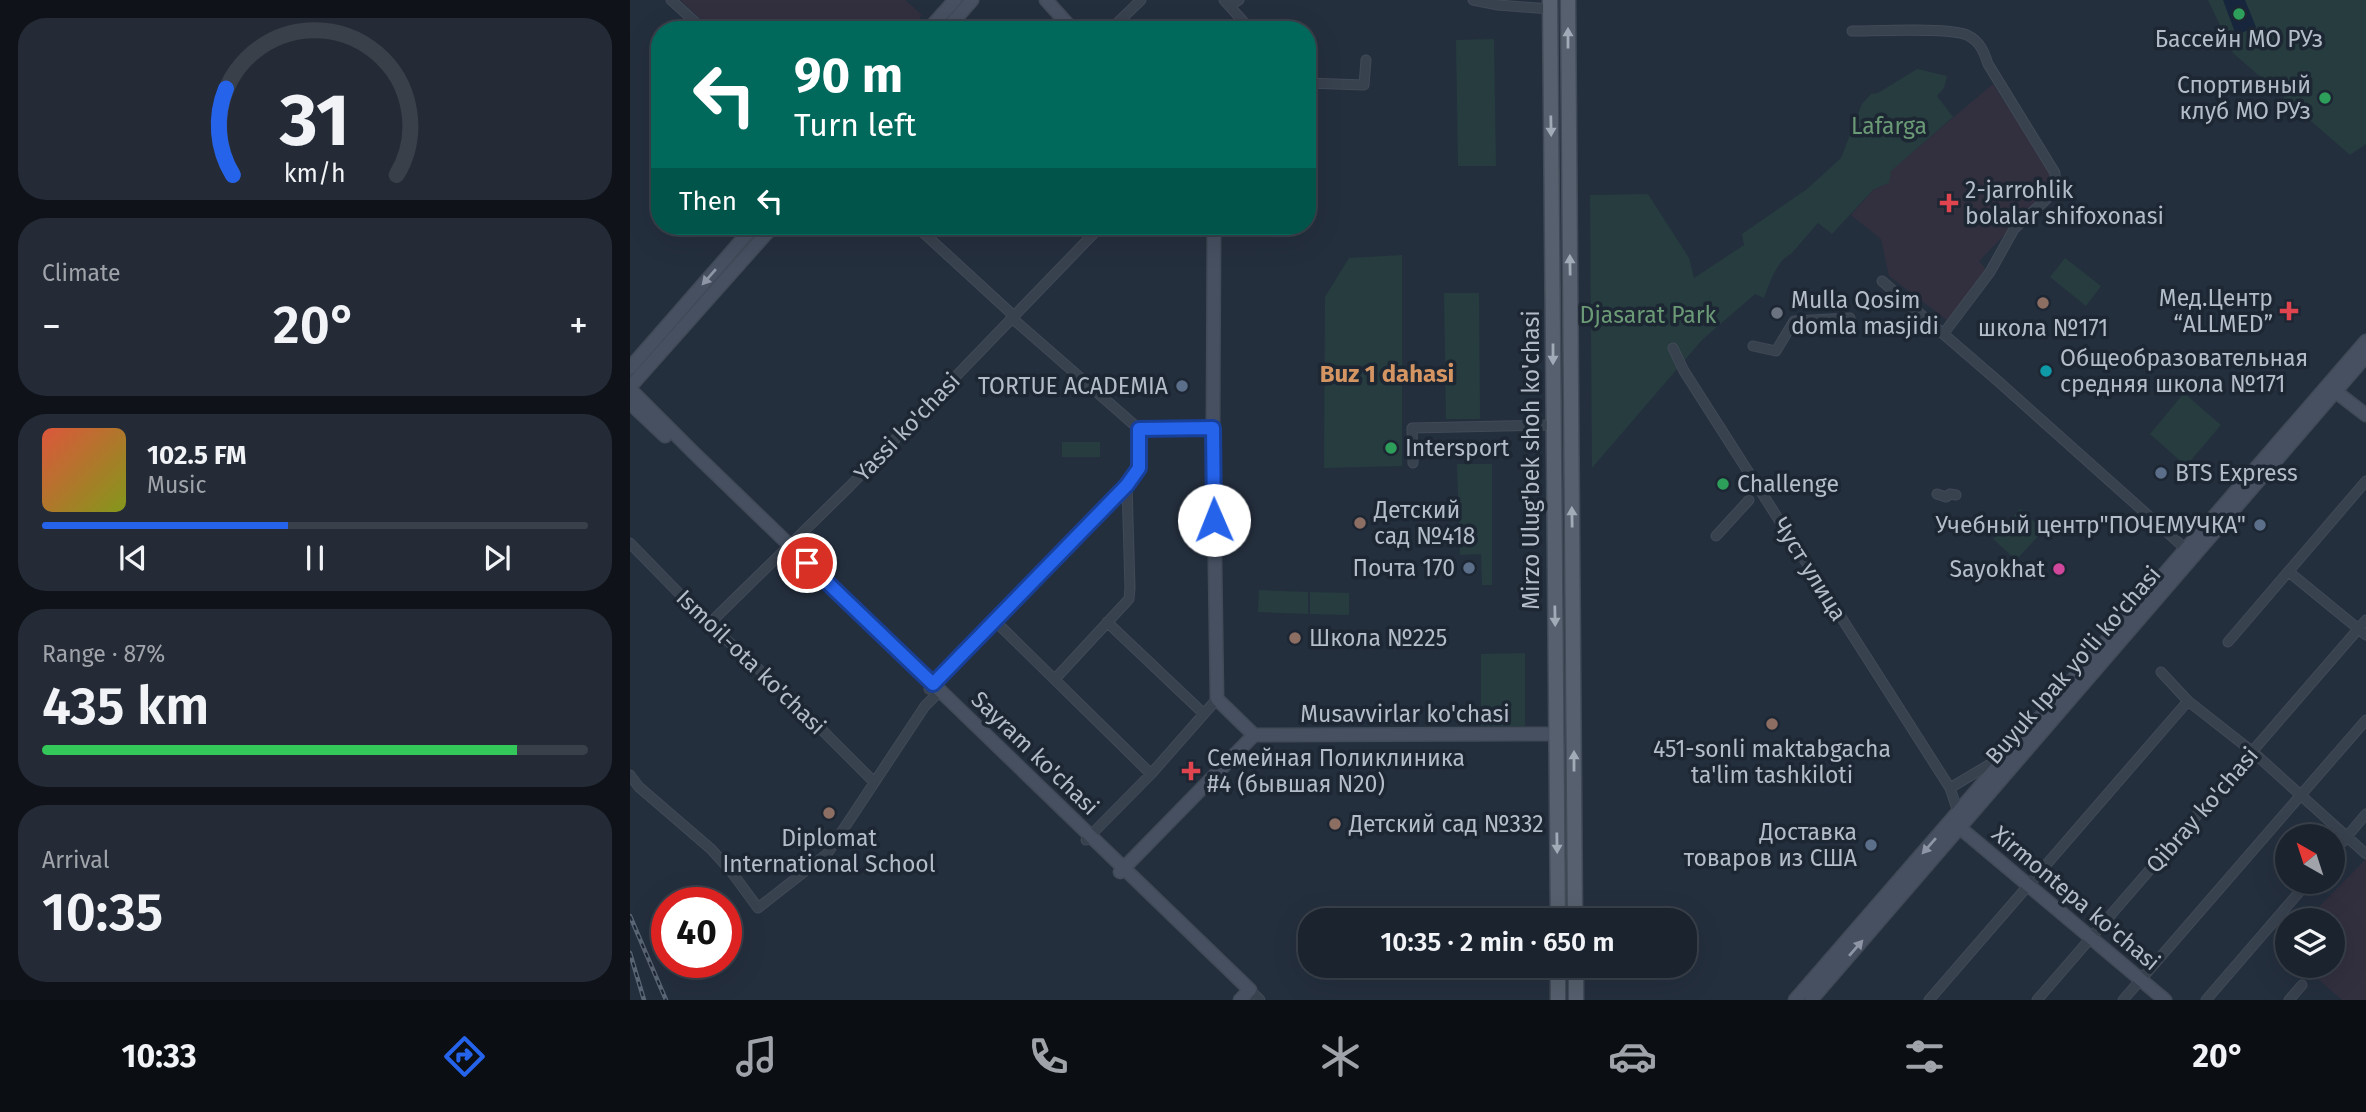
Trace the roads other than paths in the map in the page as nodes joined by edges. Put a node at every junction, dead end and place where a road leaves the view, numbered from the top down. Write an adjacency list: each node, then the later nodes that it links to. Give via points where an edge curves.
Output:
1 (671, 0): 11 (street)
2 (954, 0): 12 (street)
3 (972, 0): 13 (street)
4 (1046, 0): 14 (street)
5 (1141, 0): 15 (street)
6 (1239, 0): 9 (street)
7 (1473, 0): 10 (street, via 1498,5)
8 (1568, 0): 65 (main road, Mirzo Ulug'bek shoh ko'chasi, one-way to 8)
9 (1226, 3): 16 (street)
10 (1550, 4): 40 (main road, Mirzo Ulug'bek shoh ko'chasi, one-way to 40)
11 (694, 21)
12 (936, 21)
13 (954, 21)
14 (1065, 21)
15 (1119, 21)
16 (1243, 21)
17 (1852, 30): 30 (street, via 1957,32 1973,39 1982,46 1988,64 2055,173 2052,194 2014,229 1990,272)
18 (1366, 60): 19 (street, via 1364,85)
19 (1316, 83)
20 (746, 235): 25 (street)
21 (765, 235): 26 (street)
22 (926, 235): 28 (street)
23 (1092, 235): 28 (street, Yassi ko'chasi)
24 (1214, 235): 41 (street)
25 (732, 251): 26 (street); 35 (street, one-way to 35)
26 (742, 260): 36 (street)
27 (1882, 281): 30 (street)
28 (1013, 317): 42 (street); 51 (street, Yassi ko'chasi)
29 (1850, 318): 32 (street, via 1794,321 1776,351)
30 (1944, 333): 53 (street)
31 (2366, 341): 37 (street, Buyuk Ipak yo'li ko'chasi)
32 (1753, 346)
33 (1673, 348): 78 (street, Чуст улица)
34 (2366, 356): 37 (street, Buyuk Ipak yo'li ko'chasi)
35 (630, 368)
36 (630, 388): 51 (street, Sayram ko'chasi)
37 (2332, 388): 39 (street); 53 (street, Buyuk Ipak yo'li ko'chasi)
38 (630, 403): 51 (street, Sayram ko'chasi)
39 (2366, 415)
40 (1553, 425): 43 (street, via 1412,428); 64 (main road, Mirzo Ulug'bek shoh ko'chasi, one-way to 64)
41 (1213, 428): 42 (street); 67 (street)
42 (1139, 429): 45 (street, via 1139,468)
43 (1413, 463)
44 (2366, 481): 55 (street)
45 (1127, 485): 57 (street); 58 (street, via 1130,592 1127,602)
46 (1937, 494): 47 (street)
47 (1956, 495)
48 (1749, 500): 49 (street)
49 (1716, 536)
50 (630, 543): 52 (street, Ismoil-ota ko'chasi)
51 (787, 548): 59 (street, Yassi ko'chasi); 66 (street, Sayram ko'chasi)
52 (638, 552): 54 (street); 59 (street, Ismoil-ota ko'chasi)
53 (2190, 553): 73 (street, Buyuk Ipak yo'li ko'chasi); 81 (street, Buyuk Ipak yo'li ko'chasi)
54 (630, 560)
55 (2289, 572): 60 (street); 61 (street)
56 (2366, 620): 60 (street, Qibray ko'chasi)
57 (995, 621): 63 (street); 66 (street)
58 (1107, 622): 63 (street); 69 (street)
59 (709, 625): 77 (street, Ismoil-ota ko'chasi)
60 (2362, 632): 74 (street, Qibray ko'chasi)
61 (2228, 642)
62 (2161, 672): 68 (street)
63 (1055, 679): 75 (street)
64 (1556, 680): 65 (main road); 71 (main road, Mirzo Ulug'bek shoh ko'chasi)
65 (1573, 680): 89 (main road, Mirzo Ulug'bek shoh ko'chasi, one-way to 65)
66 (934, 690): 77 (street); 83 (street, Sayram ko'chasi)
67 (1217, 699): 69 (street); 72 (street)
68 (2189, 701): 74 (street); 86 (street)
69 (1203, 713): 75 (street)
70 (2366, 720): 79 (street)
71 (1556, 734): 72 (street, Musavvirlar ko'chasi); 88 (main road, Mirzo Ulug'bek shoh ko'chasi, one-way to 88)
72 (1254, 735): 85 (street)
73 (2010, 752): 78 (street); 81 (street, Buyuk Ipak yo'li ko'chasi)
74 (2253, 752): 79 (street); 90 (street, Qibray ko'chasi)
75 (1151, 774): 83 (street)
76 (630, 775): 77 (street, via 710,849 758,908 827,854)
77 (873, 780)
78 (1950, 788): 81 (street, Чуст улица)
79 (2300, 797): 82 (street); 93 (street)
80 (2366, 814): 82 (street)
81 (1954, 821): 86 (street, Xirmontepa ko'chasi); 99 (street, Buyuk Ipak yo'li ko'chasi, one-way to 99); 100 (street, Buyuk Ipak yo'li ko'chasi, one-way to 81)
82 (2346, 837): 84 (street)
83 (1088, 838): 85 (street, Sayram ko'chasi)
84 (2366, 854)
85 (1122, 870): 95 (street, Sayram ko'chasi)
86 (2029, 886): 90 (street, Xirmontepa ko'chasi); 101 (street)
87 (2298, 894): 105 (street)
88 (1558, 908)
89 (1575, 908)
90 (2090, 938): 93 (street, Xirmontepa ko'chasi); 102 (street, Qibray ko'chasi)
91 (1558, 978): 97 (main road)
92 (1576, 978): 98 (main road)
93 (2141, 980): 103 (street); 104 (street, Xirmontepa ko'chasi)
94 (2302, 985): 106 (street)
95 (1247, 996): 96 (street, Sayram ko'chasi)
96 (1260, 1000)
97 (1558, 1000)
98 (1576, 1000)
99 (1795, 1000)
100 (1811, 1000)
101 (1929, 1000)
102 (2037, 1000)
103 (2123, 1000)
104 (2165, 1000)
105 (2206, 1000)
106 (2289, 1000)

